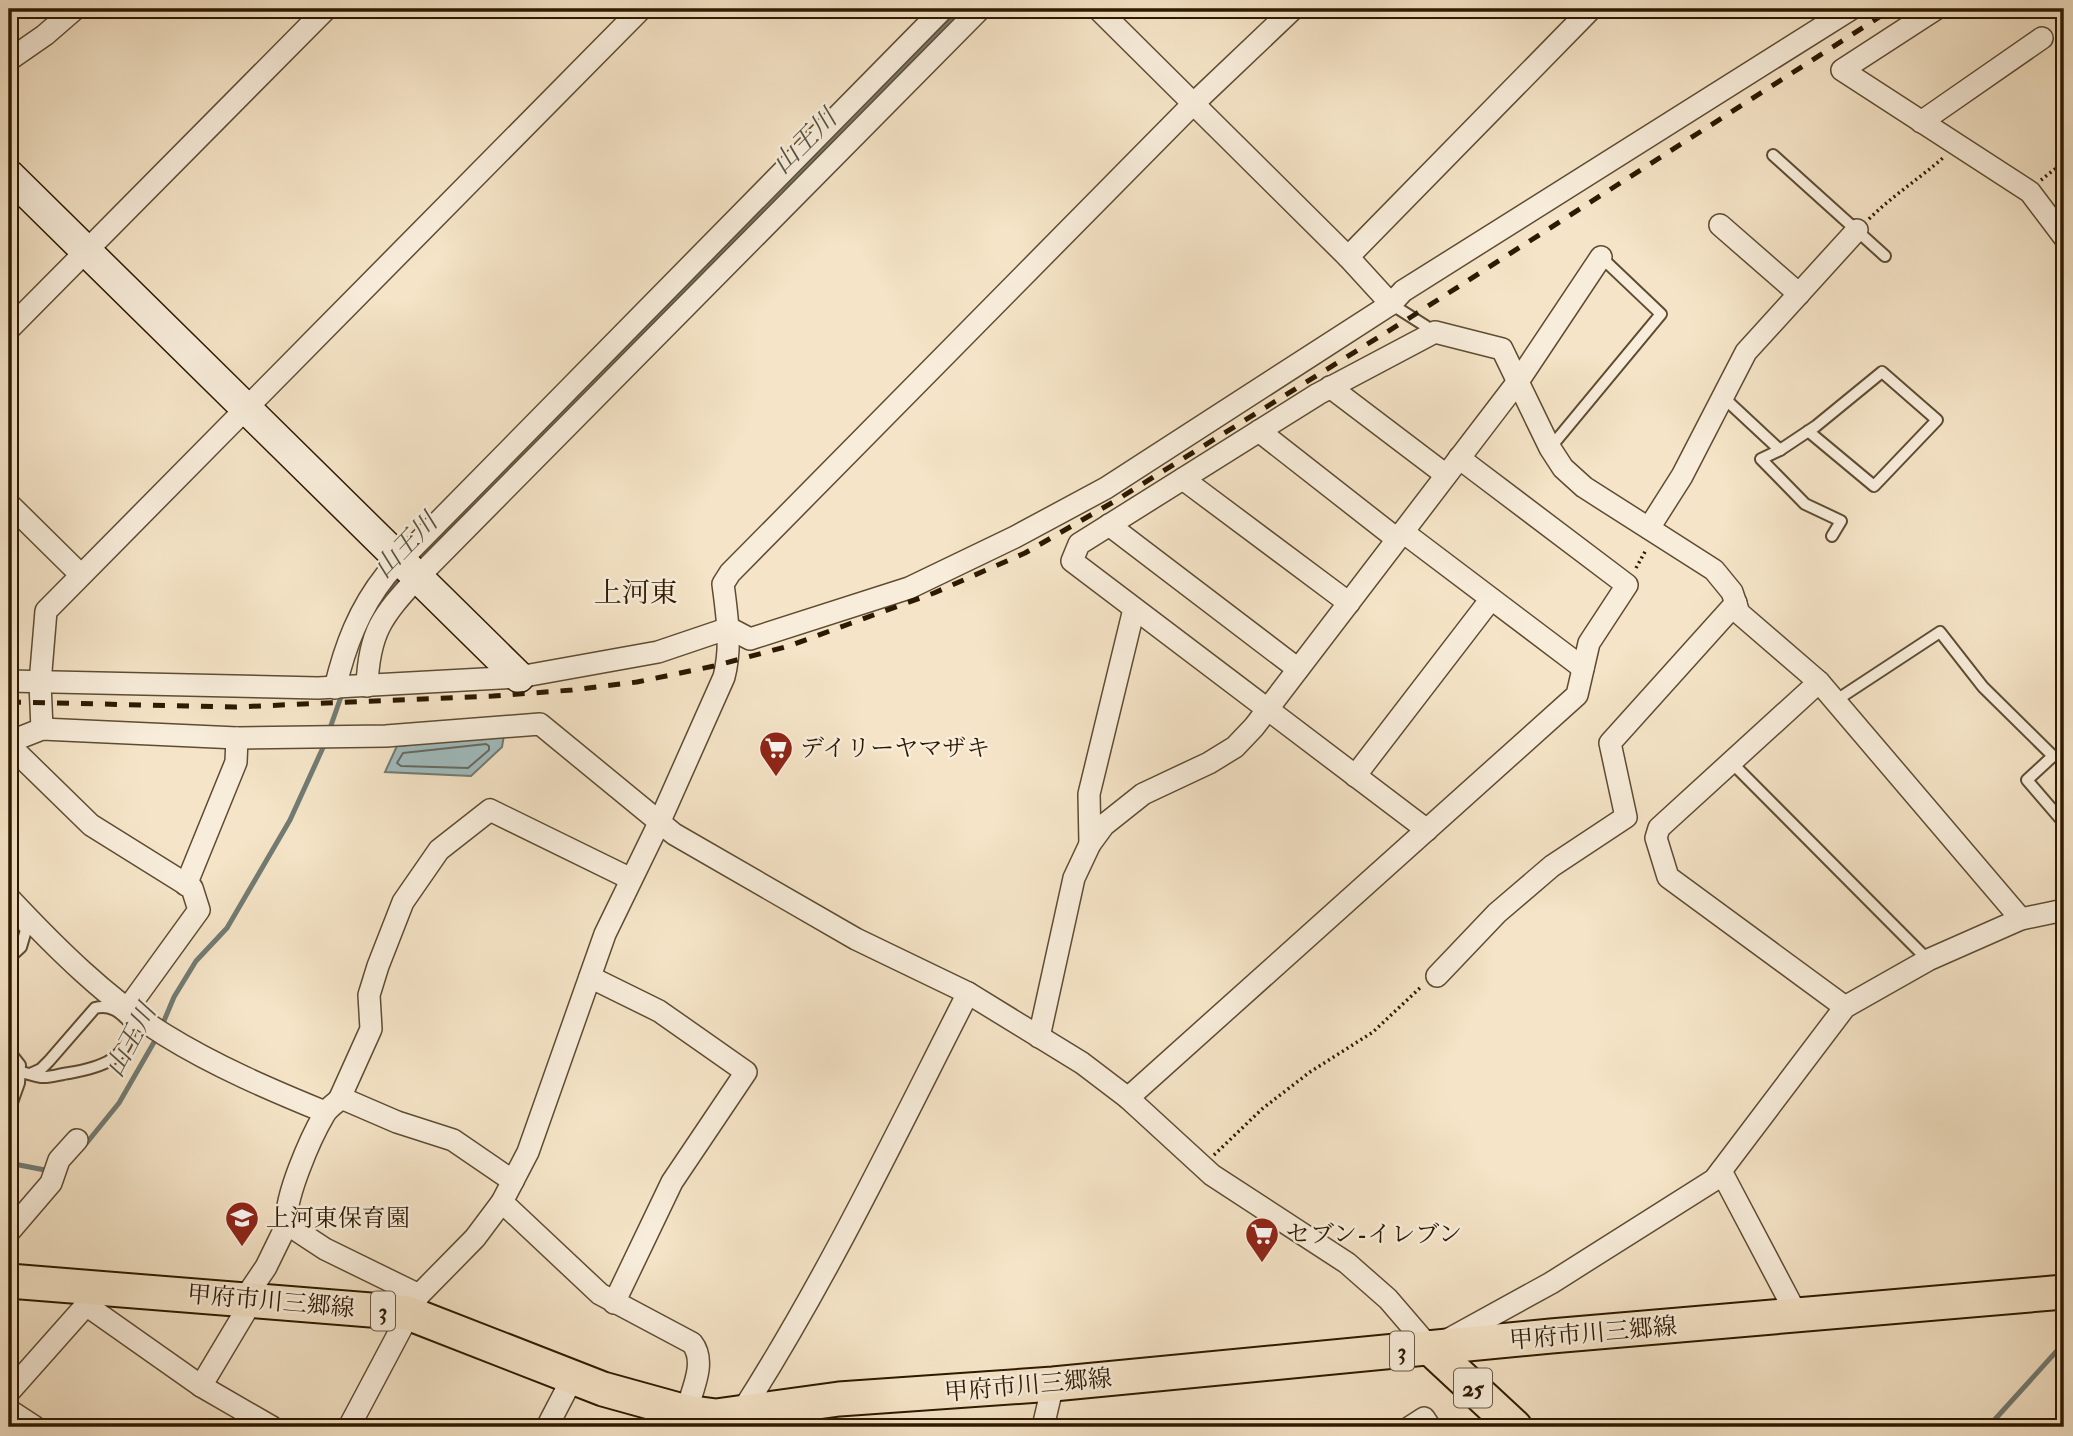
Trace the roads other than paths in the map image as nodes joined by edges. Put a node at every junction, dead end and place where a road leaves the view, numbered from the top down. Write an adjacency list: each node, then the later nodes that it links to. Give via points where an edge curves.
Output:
1 (75, 9): 12 (street)
2 (326, 9): 20 (street)
3 (641, 9): 31 (street)
4 (943, 9): 43 (street)
5 (980, 9): 43 (street)
6 (1098, 9): 13 (street)
7 (1293, 9): 13 (street)
8 (1591, 9): 22 (street)
9 (1851, 9): 25 (street, via 1403,291)
10 (1937, 9): 14 (street, via 1842,70)
11 (2042, 38): 14 (street)
12 (9, 60)
13 (1192, 105): 22 (street); 49 (street, via 730,573 723,584)
14 (1921, 122): 19 (street, via 2030,192)
15 (1773, 155): 18 (lane)
16 (9, 174): 20 (street)
17 (1720, 225): 24 (street)
18 (1857, 230): 21 (lane); 24 (street)
19 (2064, 237)
20 (86, 250): 26 (street); 31 (street)
21 (1885, 256)
22 (1348, 257): 25 (street)
23 (1601, 257): 28 (street); 34 (lane, via 1661,314)
24 (1798, 294): 30 (street, via 1746,352)
25 (1391, 304): 27 (lane); 49 (street, via 1106,488 1015,537 909,588 750,639)
26 (9, 329)
27 (1435, 332): 28 (street, via 1502,349); 29 (street)
28 (1519, 380): 34 (street); 36 (street)
29 (1330, 387): 32 (street); 36 (street)
30 (1723, 397): 35 (lane); 40 (street)
31 (246, 408): 43 (street); 44 (street)
32 (1259, 431): 37 (street); 41 (street)
33 (1808, 431): 33 (lane, via 1882,372 1937,420 1874,486); 35 (lane)
34 (1550, 448): 40 (street, via 1584,487)
35 (1780, 450): 42 (lane, via 1761,459 1805,504 1841,521)
36 (1453, 467): 41 (street); 50 (street, via 1626,585 1589,643)
37 (1183, 479): 39 (street); 46 (street)
38 (9, 504): 44 (street)
39 (1109, 525): 48 (street, via 1079,544 1072,561); 51 (street)
40 (1651, 530): 47 (street, via 1714,570)
41 (1400, 536): 45 (street); 46 (street)
42 (1832, 537)
43 (410, 569): 52 (street); 56 (street, via 374,637 368,661); 56 (street, via 376,588 357,619 345,649)
44 (81, 575): 55 (street, via 46,611)
45 (1491, 599): 50 (street); 63 (street)
46 (1349, 603): 51 (street)
47 (1736, 603): 54 (street, via 1739,613); 64 (street, via 1610,743)
48 (1134, 609): 58 (street); 69 (street, via 1089,794)
49 (729, 628): 52 (street, via 659,652); 65 (street, via 724,677)
50 (1583, 668): 68 (street, via 1577,695)
51 (1298, 669): 58 (street)
52 (519, 677): 56 (street)
53 (9, 681): 55 (street)
54 (1819, 682): 57 (street); 62 (street)
55 (40, 683): 56 (street); 59 (street)
56 (349, 687)
57 (1835, 701): 66 (lane, via 1940,632 1983,687 2053,756 2027,780); 74 (street)
58 (1267, 710): 63 (street); 69 (street, via 1235,747 1143,794 1104,825)
59 (42, 729): 60 (street); 61 (street)
60 (237, 738): 65 (street, via 386,736 540,724); 71 (street, via 236,762)
61 (9, 743): 71 (street, via 91,825)
62 (1731, 762): 67 (street); 76 (lane)
63 (1355, 776): 68 (street)
64 (1626, 817): 67 (street); 77 (street, via 1552,866 1497,913)
65 (659, 823): 70 (street); 79 (street, via 856,939)
66 (2064, 823)
67 (1659, 828): 80 (street, via 1658,847 1668,877)
68 (1427, 830): 85 (street)
69 (1090, 844): 82 (street, via 1074,878)
70 (631, 879): 78 (street); 87 (street, via 490,810 439,850 403,902 369,995 371,1029)
71 (186, 885): 81 (street, via 192,888 200,910)
72 (12, 908): 75 (lane, via 26,930 21,947); 81 (street)
73 (2064, 910): 74 (street)
74 (2021, 919): 76 (street)
75 (9, 958)
76 (1928, 960): 80 (street)
77 (1437, 976)
78 (590, 977): 90 (street, via 528,1152); 98 (street, via 659,1011 746,1072 672,1182)
79 (968, 993): 82 (street); 107 (street, via 866,1192)
80 (1845, 1007): 89 (street)
81 (128, 1008): 87 (street, via 197,1054)
82 (1039, 1037): 85 (street)
83 (9, 1051): 84 (lane, via 20,1065)
84 (19, 1078): 84 (lane, via 80,1071 110,1062 126,1045 130,1023 112,1008 95,1008 41,1069); 86 (lane)
85 (1128, 1098): 101 (street, via 1212,1175 1347,1263 1388,1299)
86 (10, 1106)
87 (332, 1106): 90 (street, via 346,1100 453,1140); 92 (street, via 289,1193)
88 (77, 1140): 93 (street, via 51,1183)
89 (1721, 1171): 100 (street); 101 (street, via 1714,1180 1551,1283)
90 (513, 1181): 91 (street)
91 (502, 1202): 98 (street); 99 (street)
92 (287, 1224): 97 (street); 99 (street)
93 (9, 1232)
94 (9, 1281): 96 (main road, 甲府市川三郷線 / 3)
95 (2064, 1292): 100 (main road, 甲府市川三郷線 / 3)
96 (94, 1296): 97 (main road, 甲府市川三郷線 / 3); 104 (street); 105 (street)
97 (249, 1298): 99 (main road, 甲府市川三郷線 / 3); 104 (street)
98 (614, 1303): 106 (street, via 692,1343 699,1352)
99 (414, 1304): 102 (main road, 甲府市川三郷線 / 3); 110 (street)
100 (1797, 1315): 101 (main road, 甲府市川三郷線 / 3)
101 (1431, 1349): 103 (main road, 甲府市川三郷線 / 3); 115 (main road, 25)
102 (573, 1377): 106 (main road, 甲府市川三郷線 / 3); 111 (street)
103 (1054, 1384): 107 (main road, 甲府市川三郷線 / 3, via 839,1399); 112 (street)
104 (201, 1386): 109 (street)
105 (10, 1408): 108 (street)
106 (686, 1412): 107 (main road, 甲府市川三郷線 / 3)
107 (738, 1420)
108 (34, 1427)
109 (272, 1427)
110 (349, 1427)
111 (547, 1427)
112 (1043, 1427)
113 (1410, 1427): 114 (street, via 1424,1418)
114 (1430, 1427)
115 (1515, 1427)

